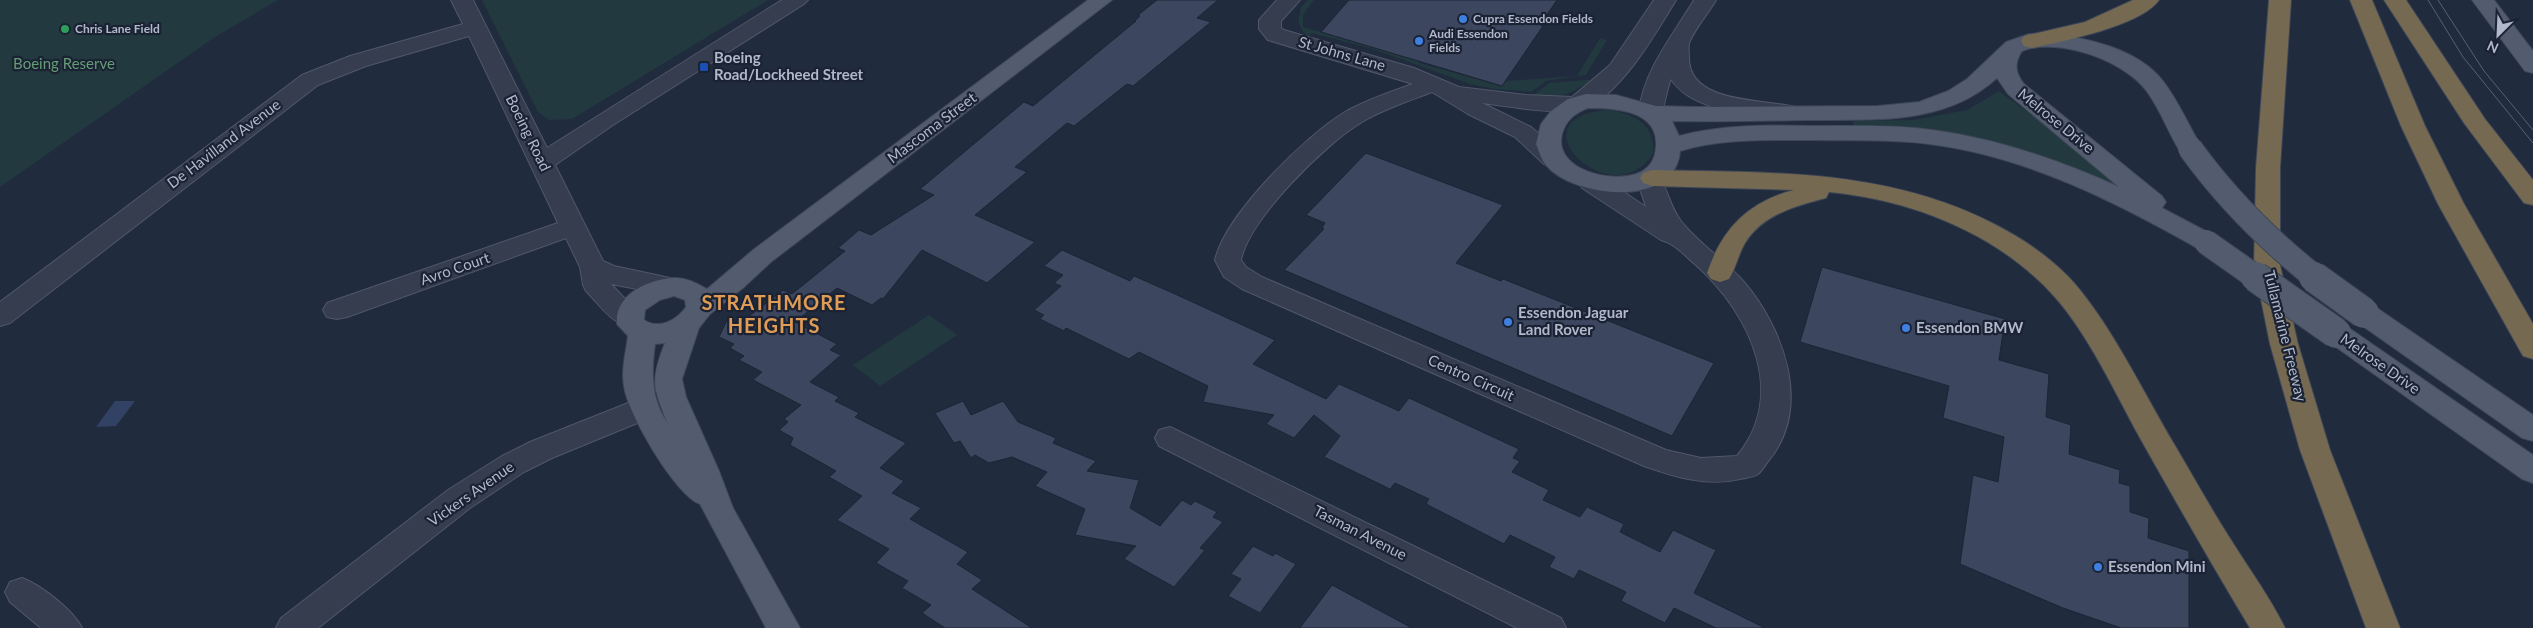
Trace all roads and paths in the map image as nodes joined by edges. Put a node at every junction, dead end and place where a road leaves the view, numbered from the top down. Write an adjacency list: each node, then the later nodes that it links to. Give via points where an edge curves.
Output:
1 (462, 0): 12 (street, Boeing Road)
2 (797, 0): 22 (street, via 582,137)
3 (1101, 0): 33 (main road, Mascoma Street, via 762,256 734,282)
4 (1289, 0): 17 (street, St Johns Lane, via 1272,17 1270,29 1280,36 1378,64)
5 (1665, 0): 18 (street, via 1623,66 1600,88)
6 (1705, 0): 14 (street)
7 (2148, 0): 13 (highway, via 2116,18 2086,29)
8 (2280, 0): 50 (highway, Tullamarine Freeway, via 2268,168 2267,264 2284,344 2315,450)
9 (2361, 0): 37 (highway, via 2413,126 2451,204)
10 (2395, 0): 27 (highway, via 2476,123)
11 (2483, 0): 16 (main road)
12 (475, 27): 22 (street, Boeing Road); 35 (street, De Havilland Avenue, via 358,61 310,80)
13 (2032, 41): 15 (main road); 40 (main road, bridge, via 2076,44 2107,52 2130,63 2148,78 2190,148 2226,195 2260,231 2322,285)
14 (1678, 46): 19 (street, via 1658,81 1652,98); 20 (street, via 1680,77 1699,92 1733,104)
15 (2009, 51): 20 (main road, via 1979,83 1931,105 1882,112); 29 (main road, Melrose Drive, via 2005,70 2016,89)
16 (2533, 66)
17 (1441, 88): 18 (street, St Johns Lane, via 1526,102); 23 (street, St Johns Lane, via 1523,132); 32 (street, Centro Circuit, via 1361,113 1329,134 1265,198 1238,233 1227,258 1236,274 1655,458 1696,471 1716,472 1748,466 1757,457 1768,436 1776,393 1773,361 1764,340 1744,300)
18 (1577, 103): 19 (main road, via 1610,102); 23 (main road, via 1560,114 1550,129 1548,147)
19 (1652, 112): 20 (main road, via 1728,116); 21 (main road, via 1663,124)
20 (1798, 114)
21 (1669, 146): 24 (main road, via 1664,167); 29 (main road, via 1699,137 1729,134 1896,134 1940,138 2012,156 2064,174 2160,216)
22 (539, 155): 28 (street, Boeing Road)
23 (1553, 159): 25 (main road, via 1569,173)
24 (1651, 179): 25 (main road, via 1623,184); 26 (highway); 30 (street, Centro Circuit, via 1658,210)
25 (1592, 182): 30 (street, Centro Circuit)
26 (1846, 186): 32 (highway, via 1789,198 1763,210 1750,220 1729,249); 49 (highway, via 1907,199 1968,223 2014,247 2066,291 2087,319 2212,538)
27 (2533, 197)
28 (572, 227): 31 (street, Boeing Road); 34 (street, Avro Court)
29 (2206, 242): 42 (main road, Melrose Drive, bridge)
30 (1688, 246): 32 (street, Centro Circuit)
31 (593, 267): 33 (street); 36 (street, Boeing Road, via 596,285)
32 (1720, 273)
33 (686, 302): 36 (main road, via 664,333); 36 (main road, via 658,290 635,304); 38 (main road, via 668,379)
34 (337, 310)
35 (0, 316)
36 (636, 325): 39 (main road, via 638,385)
37 (2533, 349)
38 (671, 397): 39 (street, Vickers Avenue); 43 (main road)
39 (643, 408): 43 (main road, via 686,474); 46 (street, Vickers Avenue, via 513,464 459,499)
40 (2533, 430)
41 (1170, 438): 48 (street, Tasman Avenue)
42 (2533, 471)
43 (718, 510): 47 (main road)
44 (22, 592): 45 (street)
45 (65, 628)
46 (293, 628)
47 (783, 628)
48 (1549, 628)
49 (2268, 628)
50 (2383, 628)

